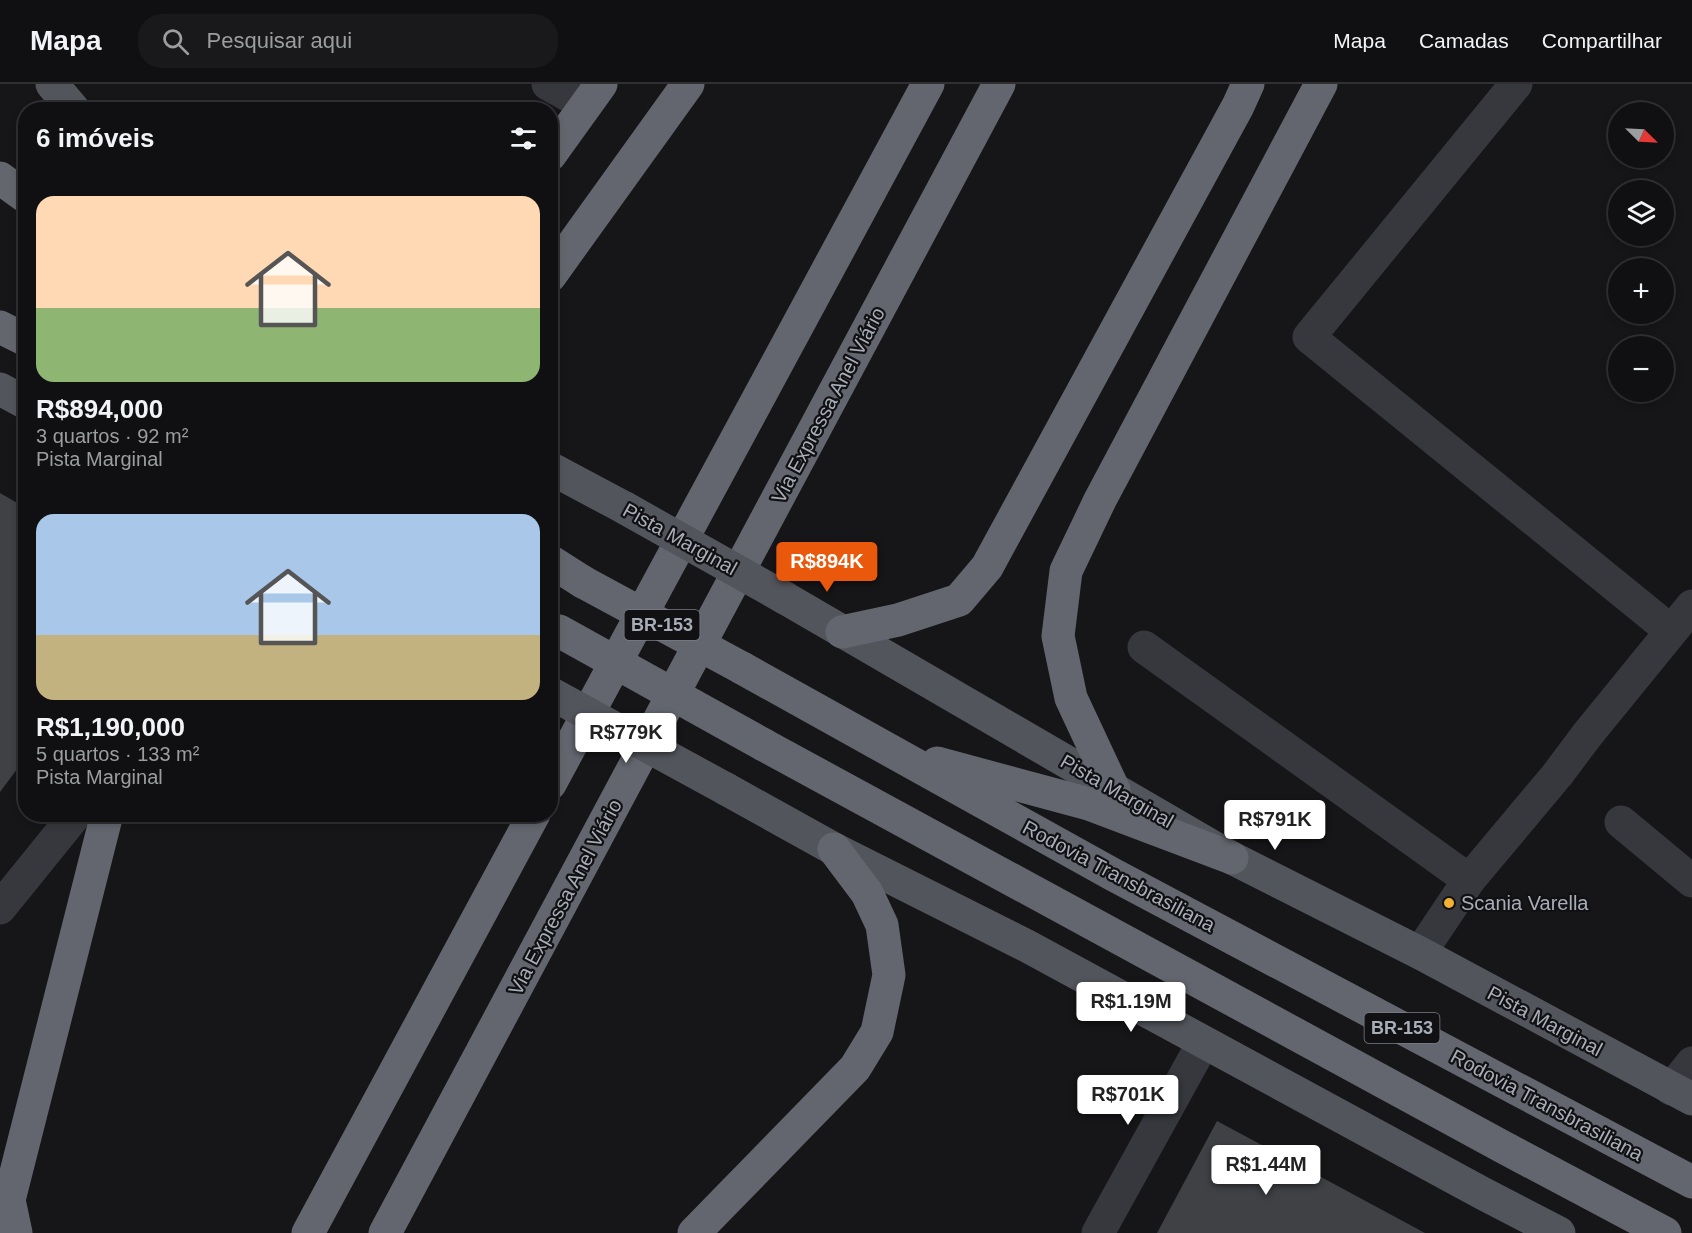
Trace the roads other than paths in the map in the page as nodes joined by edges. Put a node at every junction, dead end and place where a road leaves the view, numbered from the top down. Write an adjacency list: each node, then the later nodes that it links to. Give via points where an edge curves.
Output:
1 (52, 84): 10 (main road)
2 (548, 84): 9 (street)
3 (688, 84): 14 (highway)
4 (928, 84): 28 (highway)
5 (999, 84): 46 (highway, Via Expressa Anel Viário)
6 (1248, 84): 24 (highway, via 987,567 958,600 898,620)
7 (1321, 84): 29 (highway, via 1066,571 1058,636 1071,698)
8 (1516, 84): 23 (street, via 1309,337)
9 (594, 94): 11 (highway)
10 (67, 102)
11 (558, 144)
12 (0, 178): 13 (highway)
13 (18, 191)
14 (558, 265)
15 (0, 327): 16 (highway)
16 (18, 336)
17 (0, 389): 18 (main road)
18 (18, 399)
19 (558, 472): 24 (main road, Pista Marginal, bridge)
20 (558, 566): 27 (highway, Rodovia Transbrasiliana / BR-153, bridge)
21 (1692, 606): 23 (street)
22 (558, 631): 50 (highway, BR-153, bridge)
23 (1671, 631): 36 (street)
24 (843, 632): 29 (main road, Pista Marginal)
25 (1144, 648): 36 (street)
26 (558, 697): 34 (main road, bridge)
27 (887, 749): 35 (highway, via 1089,804); 43 (highway, Rodovia Transbrasiliana / BR-153, via 1112,874)
28 (558, 769)
29 (1114, 790): 35 (main road, Pista Marginal)
30 (70, 822): 38 (street)
31 (106, 822): 44 (highway, via 9,1200)
32 (530, 822): 45 (highway)
33 (1621, 822): 37 (street)
34 (834, 849): 40 (main road, via 1027,946); 47 (highway, via 867,893 882,925 890,975 877,1032 855,1068)
35 (1232, 858): 39 (main road, Pista Marginal)
36 (1469, 880): 39 (street)
37 (1692, 881)
38 (0, 908)
39 (1420, 953): 42 (main road, Pista Marginal)
40 (1203, 1043): 48 (street); 49 (main road)
41 (1692, 1063): 42 (street)
42 (1682, 1094)
43 (1692, 1182)
44 (16, 1233)
45 (308, 1233)
46 (385, 1233)
47 (694, 1233)
48 (1098, 1233)
49 (1559, 1233)
50 (1665, 1233)

